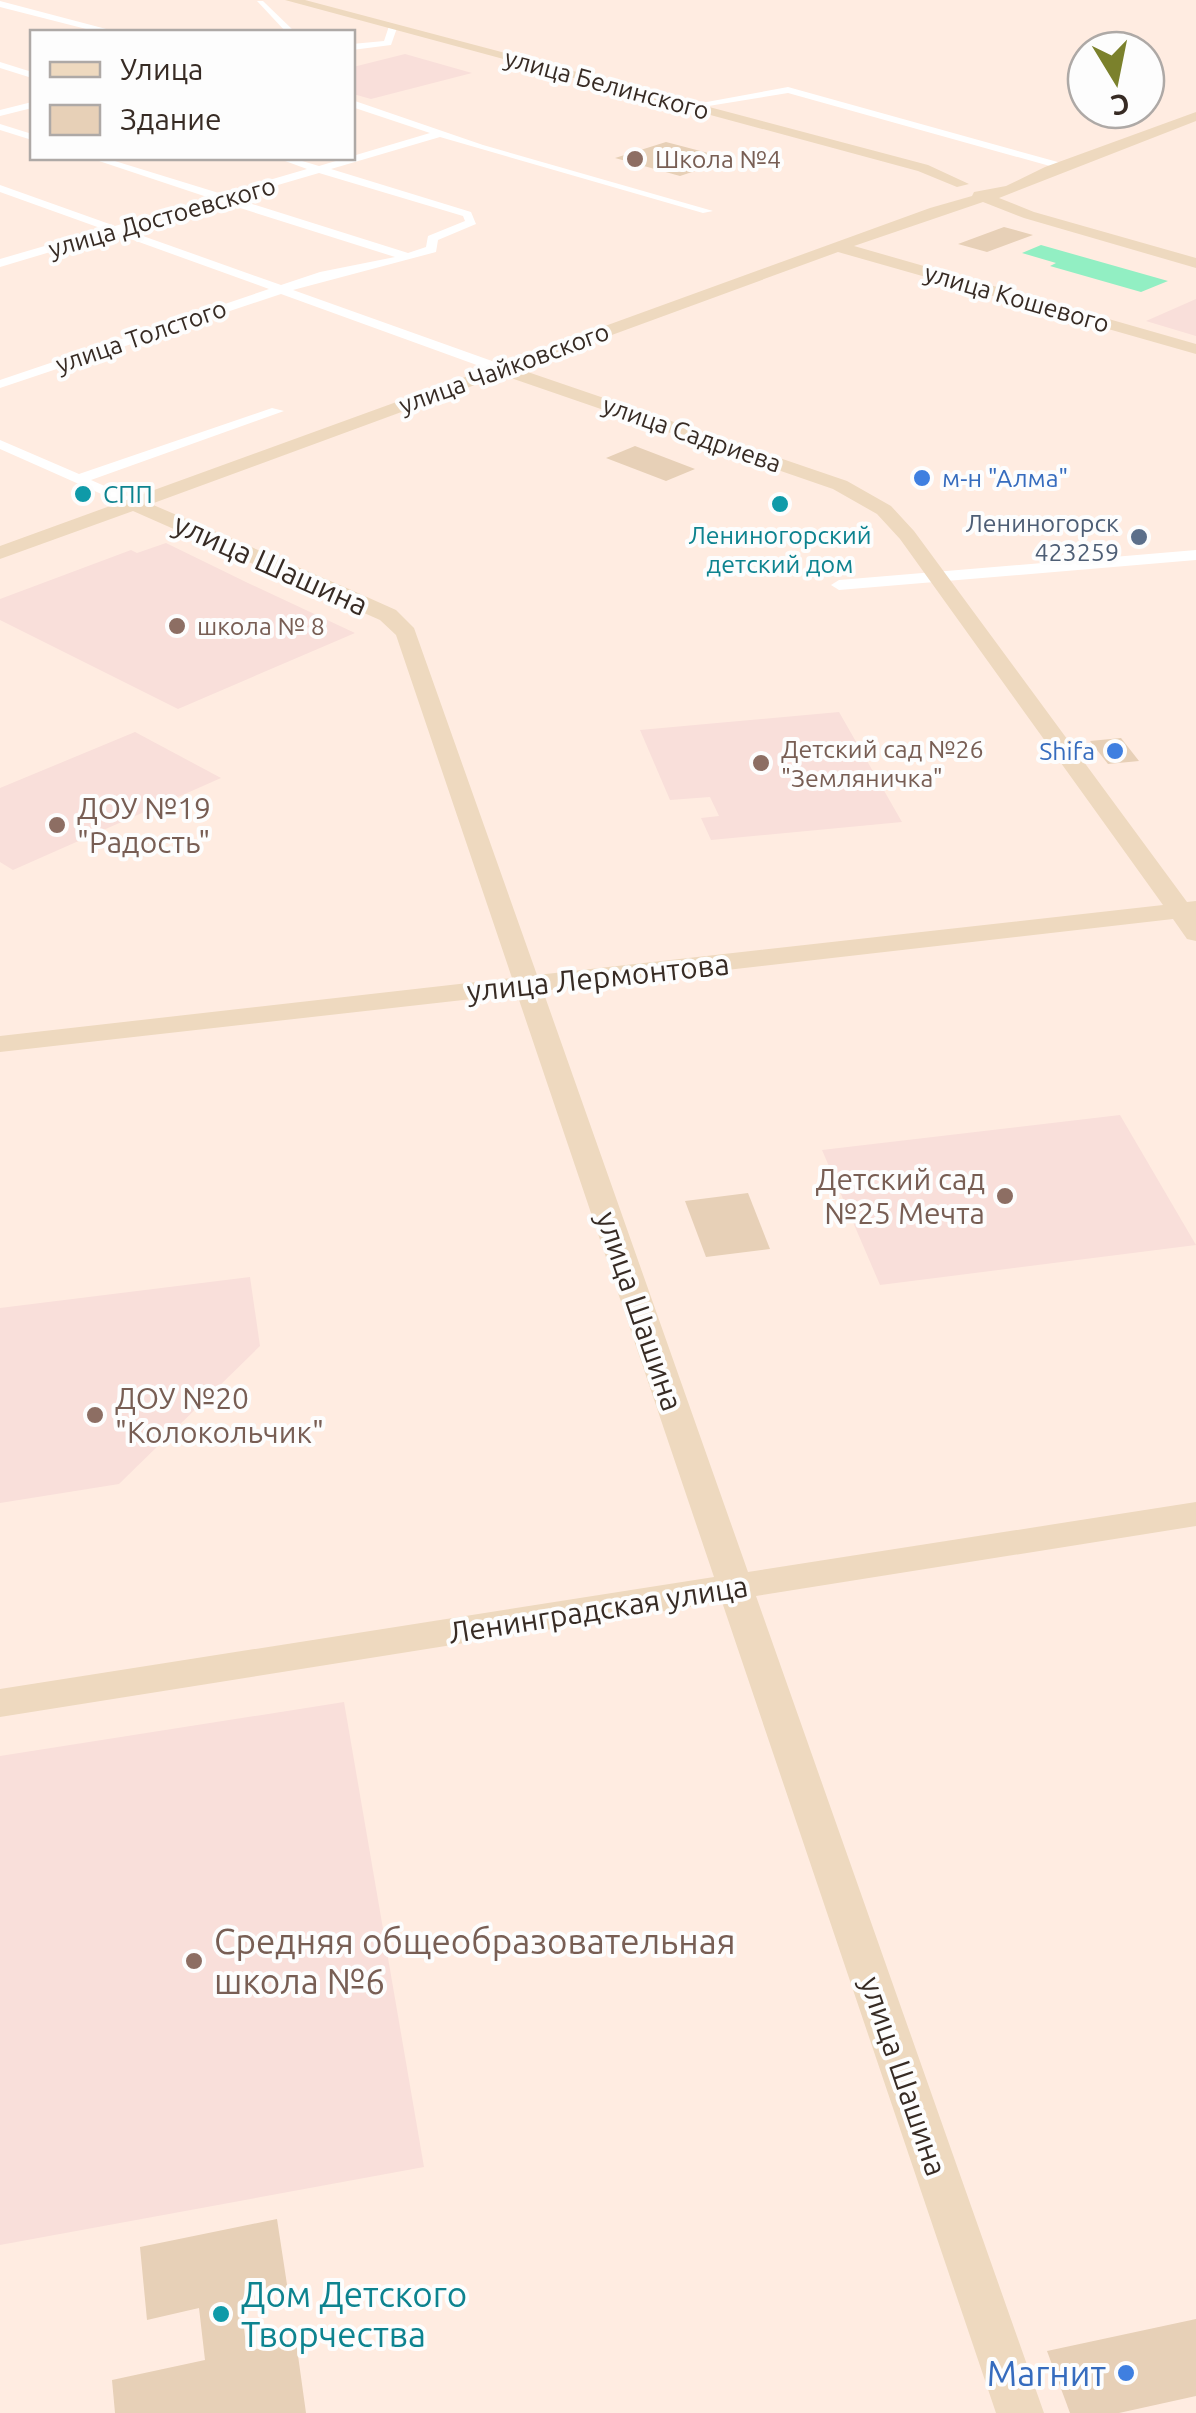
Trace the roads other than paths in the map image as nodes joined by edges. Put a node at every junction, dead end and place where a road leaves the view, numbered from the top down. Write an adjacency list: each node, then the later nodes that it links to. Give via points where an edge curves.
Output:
1 (291, 0): 4 (street, улица Белинского)
2 (260, 2): 6 (street)
3 (0, 4): 5 (street)
4 (392, 28): 7 (street, via 388,44); 12 (street, улица Белинского)
5 (99, 30)
6 (289, 30)
7 (355, 47)
8 (0, 65): 9 (street)
9 (30, 74)
10 (355, 104): 16 (street)
11 (30, 106): 13 (street)
12 (690, 106): 20 (street, улица Белинского); 21 (street, via 788,90)
13 (0, 114)
14 (1196, 116): 21 (street, улица Чайковского)
15 (0, 127): 17 (street)
16 (439, 134): 22 (street, улица Достоевского); 30 (street)
17 (30, 137)
18 (101, 160): 28 (street)
19 (289, 160): 22 (street)
20 (923, 168): 23 (street); 24 (street)
21 (1056, 168): 23 (street); 26 (street, улица Чайковского)
22 (324, 170): 28 (street, улица Достоевского); 34 (street, via 466,214 472,222 432,238 432,248)
23 (985, 175): 24 (street); 26 (street, via 1014,182)
24 (963, 185): 26 (street); 27 (street); 29 (street)
25 (0, 188): 32 (street, улица Садриева)
26 (1011, 189): 27 (street, улица Чайковского); 31 (street)
27 (983, 197): 29 (street, улица Чайковского); 31 (street)
28 (225, 199): 32 (street, улица Достоевского); 34 (street)
29 (951, 206): 33 (street, улица Чайковского)
30 (707, 211)
31 (1029, 215): 36 (street)
32 (116, 230): 35 (street, улица Достоевского); 37 (street, улица Садриева)
33 (839, 247): 38 (street, улица Кошевого); 39 (street, улица Чайковского)
34 (409, 257): 37 (street, улица Толстого)
35 (0, 264)
36 (1196, 264)
37 (283, 289): 39 (street, улица Садриева); 40 (street, улица Толстого)
38 (1196, 349)
39 (502, 368): 44 (street, улица Чайковского); 47 (street, улица Садриева, via 866,497 894,519)
40 (0, 384)
41 (252, 401): 43 (street, via 276,411)
42 (0, 444): 43 (street, улица Шашина)
43 (80, 479): 44 (street, улица Шашина)
44 (133, 504): 45 (street, улица Чайковского); 51 (street, улица Шашина, via 342,593 406,633)
45 (0, 553)
46 (1196, 555): 47 (street)
47 (935, 576): 48 (street); 49 (street, улица Садриева)
48 (839, 585)
49 (1188, 910): 50 (street, улица Садриева); 51 (street, улица Лермонтова)
50 (1196, 934)
51 (528, 985): 52 (street, улица Лермонтова); 54 (street, улица Шашина)
52 (0, 1044)
53 (1196, 1514): 54 (street, Ленинградская улица)
54 (735, 1587): 55 (street, Ленинградская улица); 56 (street, улица Шашина)
55 (0, 1702)
56 (1020, 2413)

